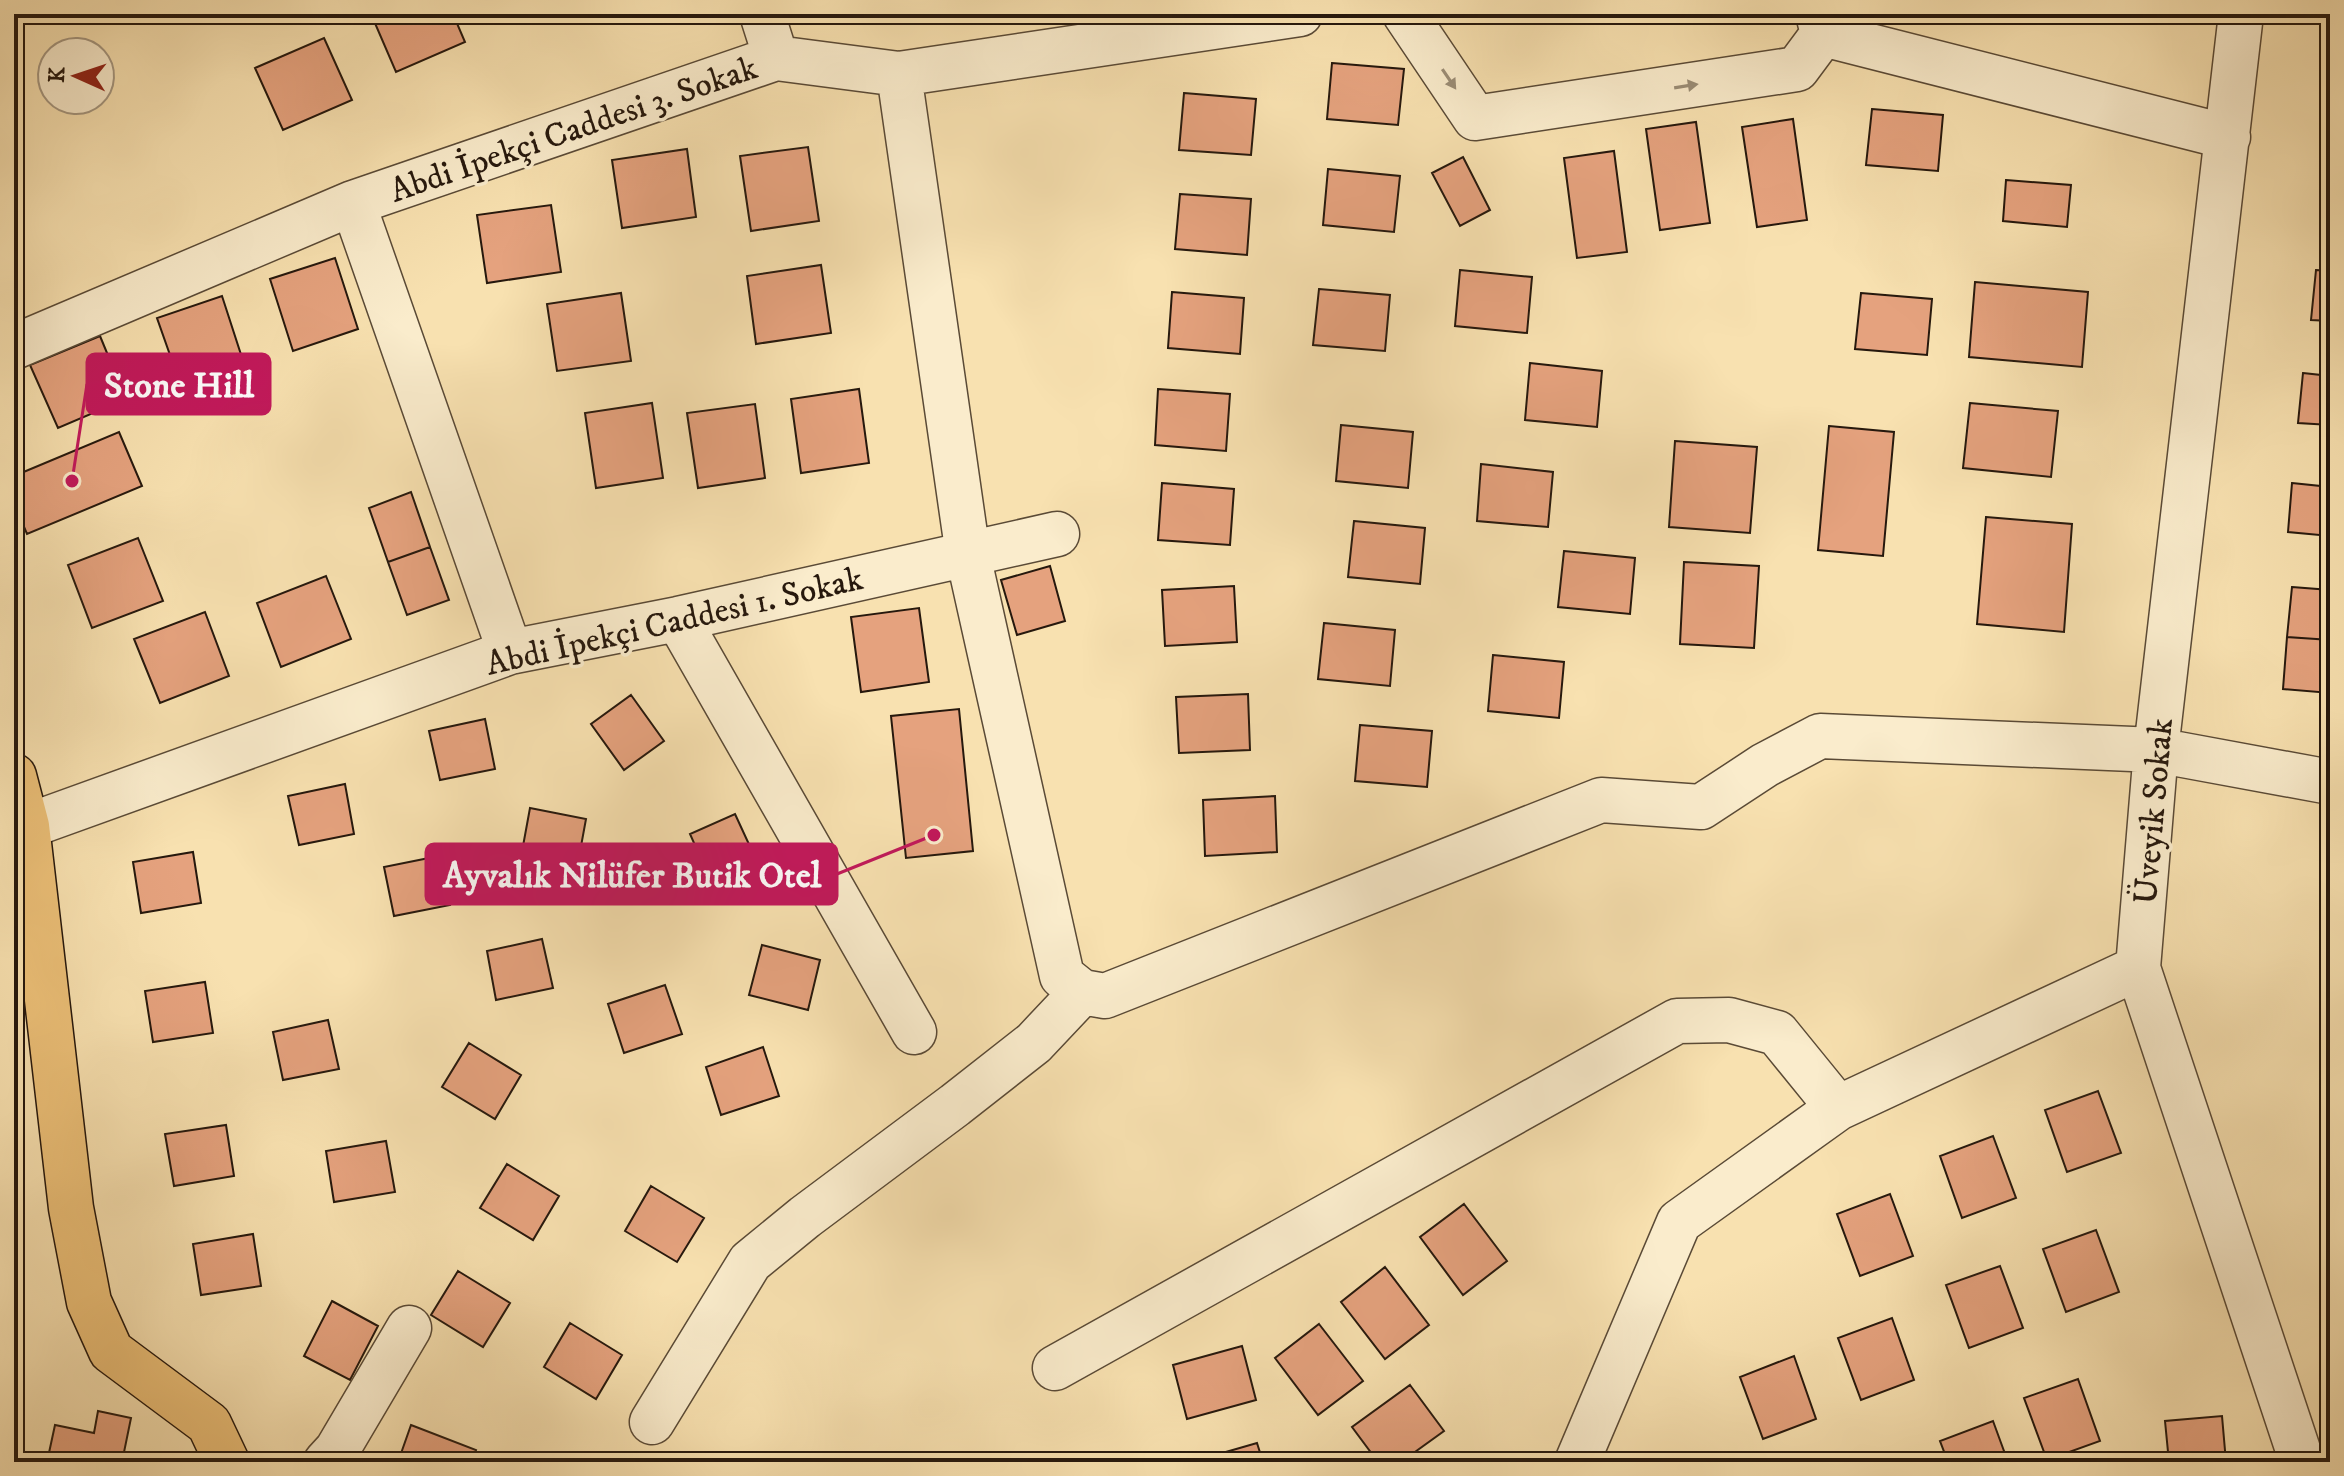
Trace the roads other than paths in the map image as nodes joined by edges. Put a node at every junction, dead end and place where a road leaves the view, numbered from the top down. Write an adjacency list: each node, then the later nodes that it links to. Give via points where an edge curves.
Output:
1 (762, 14): 7 (street)
2 (1300, 14): 5 (street, Abdi İpekçi Caddesi 3. Sokak)
3 (1405, 14): 6 (street, one-way to 6, via 1475,118 1797,69)
4 (2241, 14): 9 (street, Üveyik Sokak)
5 (1202, 20): 8 (street, Abdi İpekçi Caddesi 3. Sokak)
6 (1820, 24): 9 (street)
7 (776, 58): 8 (street, Abdi İpekçi Caddesi 3. Sokak); 10 (street, Abdi İpekçi Caddesi 3. Sokak)
8 (899, 74): 13 (street)
9 (2228, 137): 16 (street, Üveyik Sokak)
10 (353, 203): 11 (street, Abdi İpekçi Caddesi 3. Sokak); 15 (street)
11 (14, 347)
12 (1057, 534): 13 (street, Abdi İpekçi Caddesi 1. Sokak)
13 (968, 555): 14 (street, Abdi İpekçi Caddesi 1. Sokak); 21 (street, via 1062,976)
14 (678, 619): 15 (street, Abdi İpekçi Caddesi 1. Sokak); 22 (street)
15 (510, 652): 19 (street, Abdi İpekçi Caddesi 1. Sokak)
16 (2156, 750): 18 (street); 20 (street, Üveyik Sokak); 21 (street, via 1820,736 1701,807 1601,800 1105,996)
17 (14, 776): 19 (main road)
18 (2330, 782)
19 (21, 829): 27 (main road, via 71,1208 89,1302 111,1351 209,1424)
20 (2138, 968): 23 (street); 30 (street, Üveyik Sokak)
21 (1082, 992): 26 (street, via 1034,1043 750,1262)
22 (914, 1032)
23 (1838, 1108): 25 (street, via 1777,1033 1729,1020 1677,1021); 29 (street, via 1679,1222)
24 (409, 1328): 28 (street)
25 (1055, 1368)
26 (652, 1422)
27 (227, 1462)
28 (326, 1462)
29 (1577, 1462)
30 (2302, 1462)

